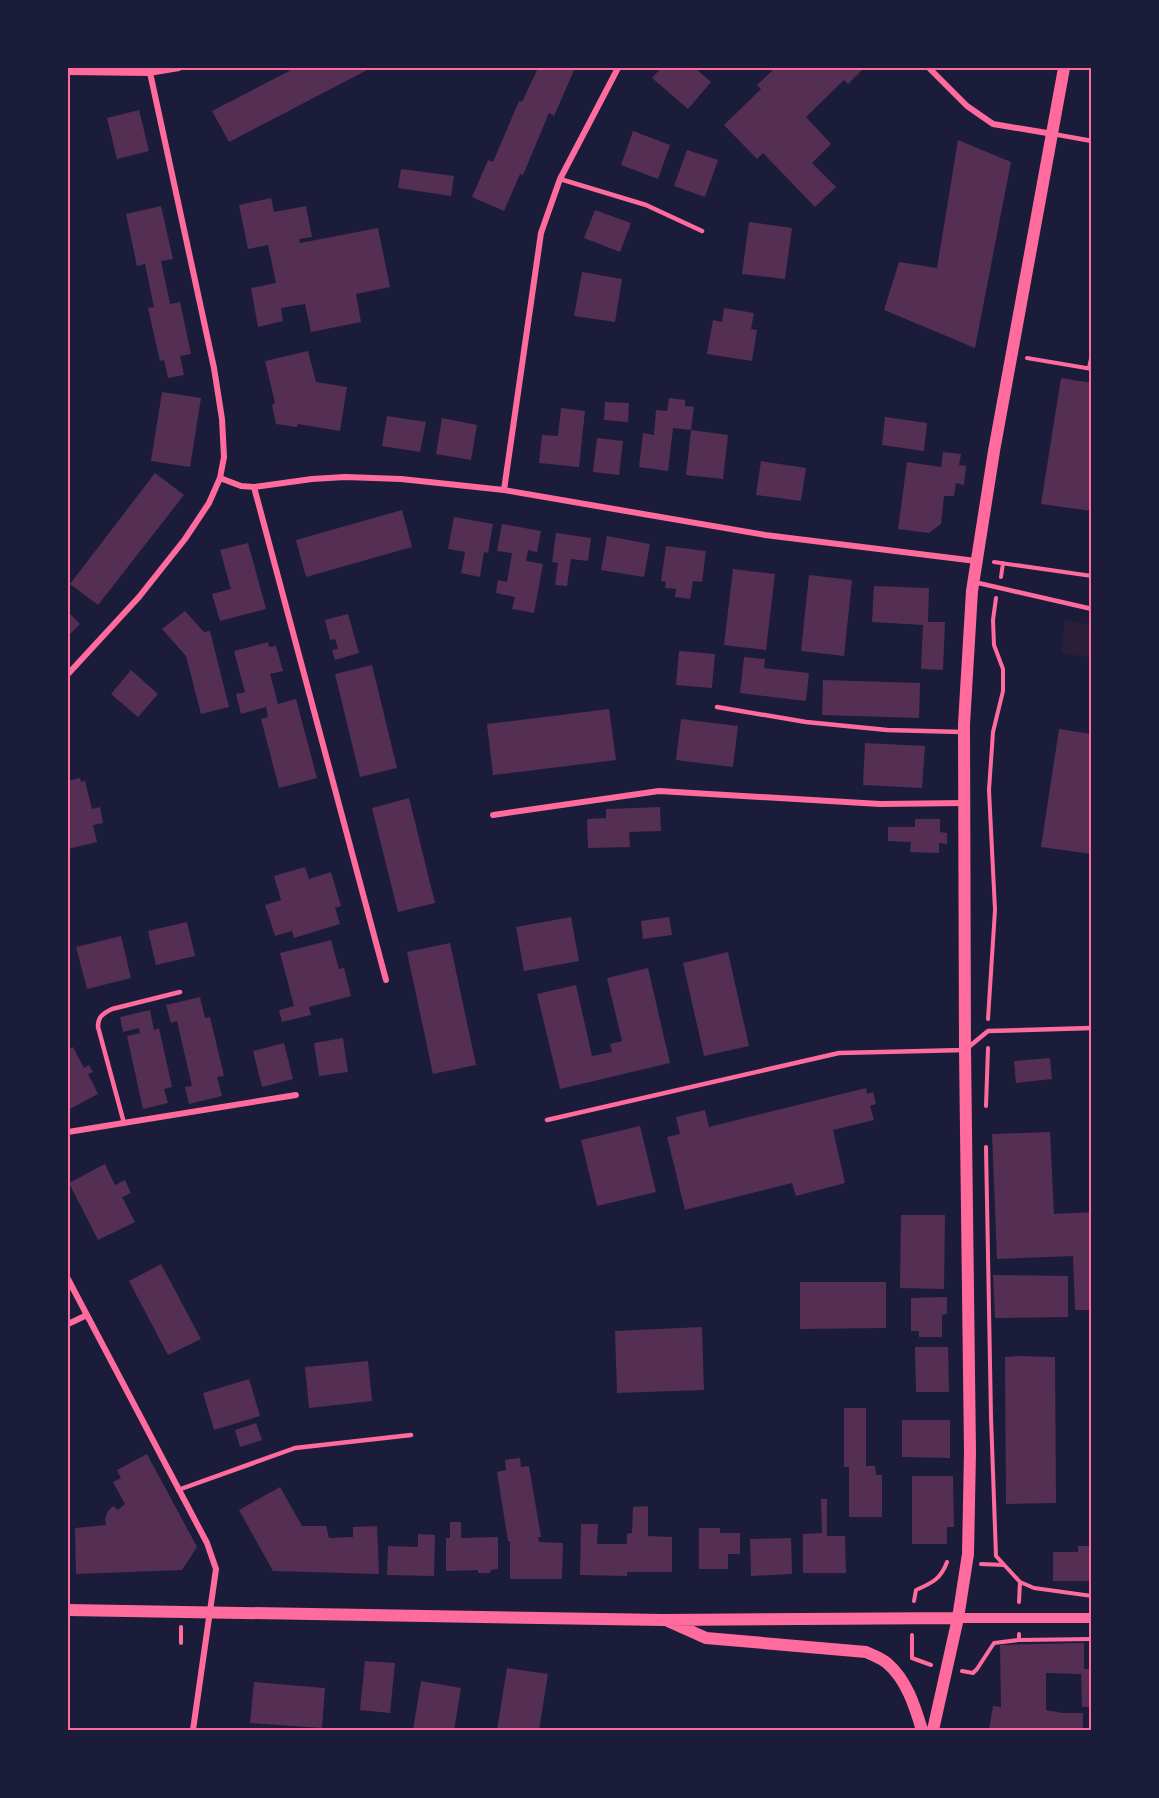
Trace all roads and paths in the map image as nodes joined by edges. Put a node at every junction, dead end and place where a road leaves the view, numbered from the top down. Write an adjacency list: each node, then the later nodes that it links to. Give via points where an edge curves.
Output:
1 (179, 68): 5 (street)
2 (618, 68): 9 (street)
3 (929, 68): 7 (street, via 993,124)
4 (1064, 68): 7 (main road)
5 (149, 70): 6 (street); 14 (street, via 214,368 222,419 224,457)
6 (68, 72)
7 (1053, 134): 8 (lane); 12 (main road)
8 (1092, 141)
9 (560, 179): 10 (lane, via 646,205); 16 (street, via 541,233)
10 (702, 231)
11 (1092, 354): 13 (path)
12 (1013, 356): 13 (path); 17 (main road)
13 (1090, 368)
14 (220, 478): 15 (street); 23 (street, via 209,503 184,539 139,597)
15 (254, 487): 16 (street, via 345,477); 28 (street)
16 (504, 490): 17 (street, via 765,535)
17 (976, 561): 18 (path); 20 (main road)
18 (1003, 563): 19 (path); 21 (path)
19 (1092, 576)
20 (973, 582): 21 (lane); 25 (main road)
21 (999, 588): 22 (lane); 31 (path, via 993,620 994,645 1003,669 1004,691 993,732 989,790 995,910)
22 (1092, 609)
23 (68, 674)
24 (717, 707): 25 (lane, via 806,722)
25 (964, 732): 26 (main road)
26 (965, 803): 27 (street, via 880,804 659,791); 32 (main road)
27 (494, 814)
28 (386, 980)
29 (180, 992): 36 (lane, via 112,1009 98,1020)
30 (1092, 1028): 31 (lane)
31 (988, 1031): 32 (lane); 34 (path)
32 (965, 1050): 35 (lane, via 839,1053); 47 (main road, via 969,1520)
33 (296, 1095): 36 (street)
34 (985, 1113)
35 (548, 1120)
36 (124, 1123): 37 (street)
37 (68, 1132)
38 (986, 1137): 44 (path, via 996,1556 1020,1582 1034,1588)
39 (68, 1279): 40 (street)
40 (87, 1315): 41 (street); 43 (street)
41 (68, 1324)
42 (411, 1435): 43 (lane, via 295,1448)
43 (178, 1490): 46 (street, via 207,1543 216,1569)
44 (1092, 1596)
45 (68, 1610): 46 (main road)
46 (210, 1613): 49 (main road); 52 (street)
47 (958, 1618): 48 (street); 49 (main road); 54 (main road)
48 (1092, 1618)
49 (664, 1620): 53 (main road, via 706,1638 866,1652 886,1662 898,1676 913,1702)
50 (1092, 1639): 51 (path)
51 (1019, 1640)
52 (193, 1731)
53 (922, 1731)
54 (933, 1731)

